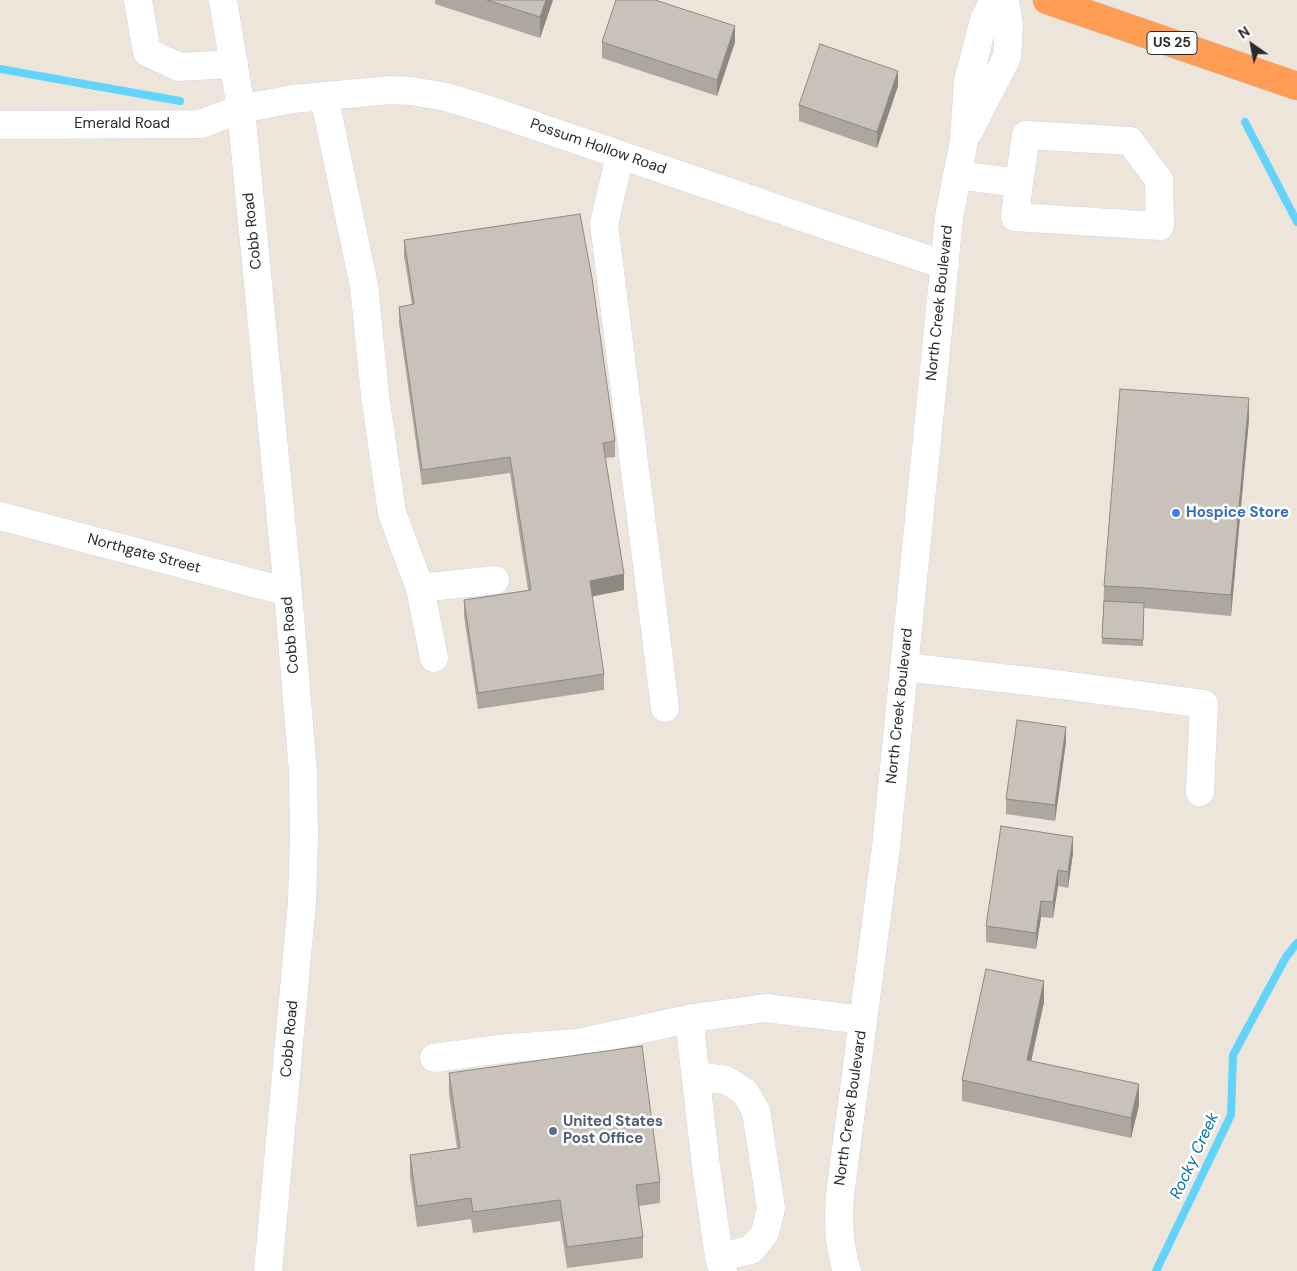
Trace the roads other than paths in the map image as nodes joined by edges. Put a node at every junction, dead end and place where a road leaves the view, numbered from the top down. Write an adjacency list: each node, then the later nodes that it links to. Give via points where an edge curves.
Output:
1 (138, 0): 6 (street, via 147,52 179,67)
2 (223, 0): 6 (street, Cobb Road)
3 (994, 0): 11 (street, North Creek Boulevard, via 984,20 968,81)
4 (1005, 0): 11 (street, North Creek Boulevard, via 1009,26 1007,56)
5 (1047, 0): 7 (highway, US 25)
6 (234, 64): 9 (street, Cobb Road)
7 (1297, 86)
8 (324, 96): 9 (street, Possum Hollow Road); 12 (street, Possum Hollow Road, via 390,90 446,97); 18 (street, via 364,286 392,513)
9 (241, 109): 10 (street, Emerald Road, via 200,124); 19 (street, Cobb Road)
10 (0, 125)
11 (964, 141): 13 (street, North Creek Boulevard)
12 (620, 155): 15 (street, Possum Hollow Road); 22 (street, via 604,224)
13 (957, 175): 14 (street); 15 (street, North Creek Boulevard)
14 (1019, 183): 14 (street, via 1015,217 1160,226 1159,180 1130,141 1026,135)
15 (945, 264): 21 (street, North Creek Boulevard)
16 (0, 516): 19 (street, Northgate Street)
17 (495, 580): 18 (street)
18 (420, 588): 20 (street)
19 (288, 592): 29 (street, Cobb Road, via 303,772 302,902)
20 (434, 658)
21 (904, 667): 23 (street, via 1204,704); 25 (street, North Creek Boulevard, via 886,847)
22 (665, 708)
23 (1200, 792)
24 (693, 1018): 25 (street, via 766,1008); 26 (street, via 578,1043); 27 (street, via 691,1036)
25 (863, 1020): 30 (street, North Creek Boulevard, via 840,1195 840,1239)
26 (434, 1058)
27 (696, 1076): 28 (street); 28 (street, via 726,1080 745,1092 756,1111 771,1208 766,1232 751,1250)
28 (721, 1264)
29 (268, 1271)
30 (847, 1271)

